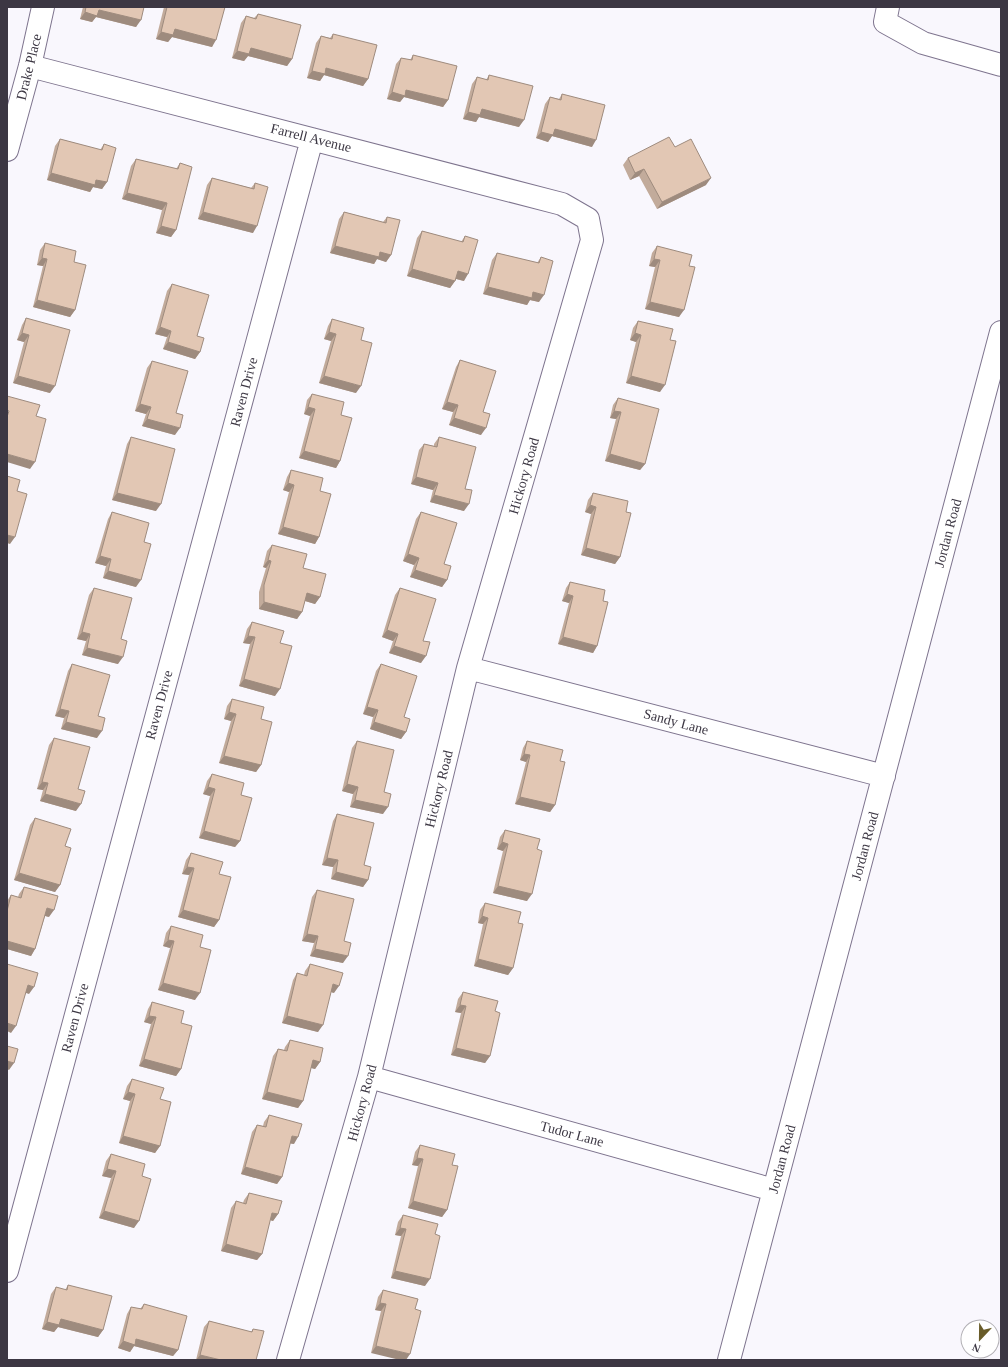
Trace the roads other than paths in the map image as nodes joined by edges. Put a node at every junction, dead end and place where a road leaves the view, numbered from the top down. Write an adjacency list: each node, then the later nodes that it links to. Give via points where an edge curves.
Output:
1 (43, 7): 4 (street, Drake Place)
2 (888, 7): 3 (street, via 885,22 924,43)
3 (1001, 65)
4 (30, 66): 5 (street, Farrell Avenue); 6 (street, Drake Place)
5 (312, 139): 7 (street, Farrell Avenue, via 562,204); 13 (street, Raven Drive)
6 (7, 150)
7 (588, 219): 9 (street, Hickory Road, via 592,240)
8 (1001, 332): 10 (street, Jordan Road)
9 (468, 668): 10 (street, Sandy Lane); 11 (street, Hickory Road)
10 (884, 776): 12 (street, Jordan Road)
11 (370, 1077): 12 (street, Tudor Lane); 14 (street, Hickory Road)
12 (774, 1190): 15 (street, Jordan Road)
13 (7, 1271)
14 (288, 1360)
15 (729, 1360)

